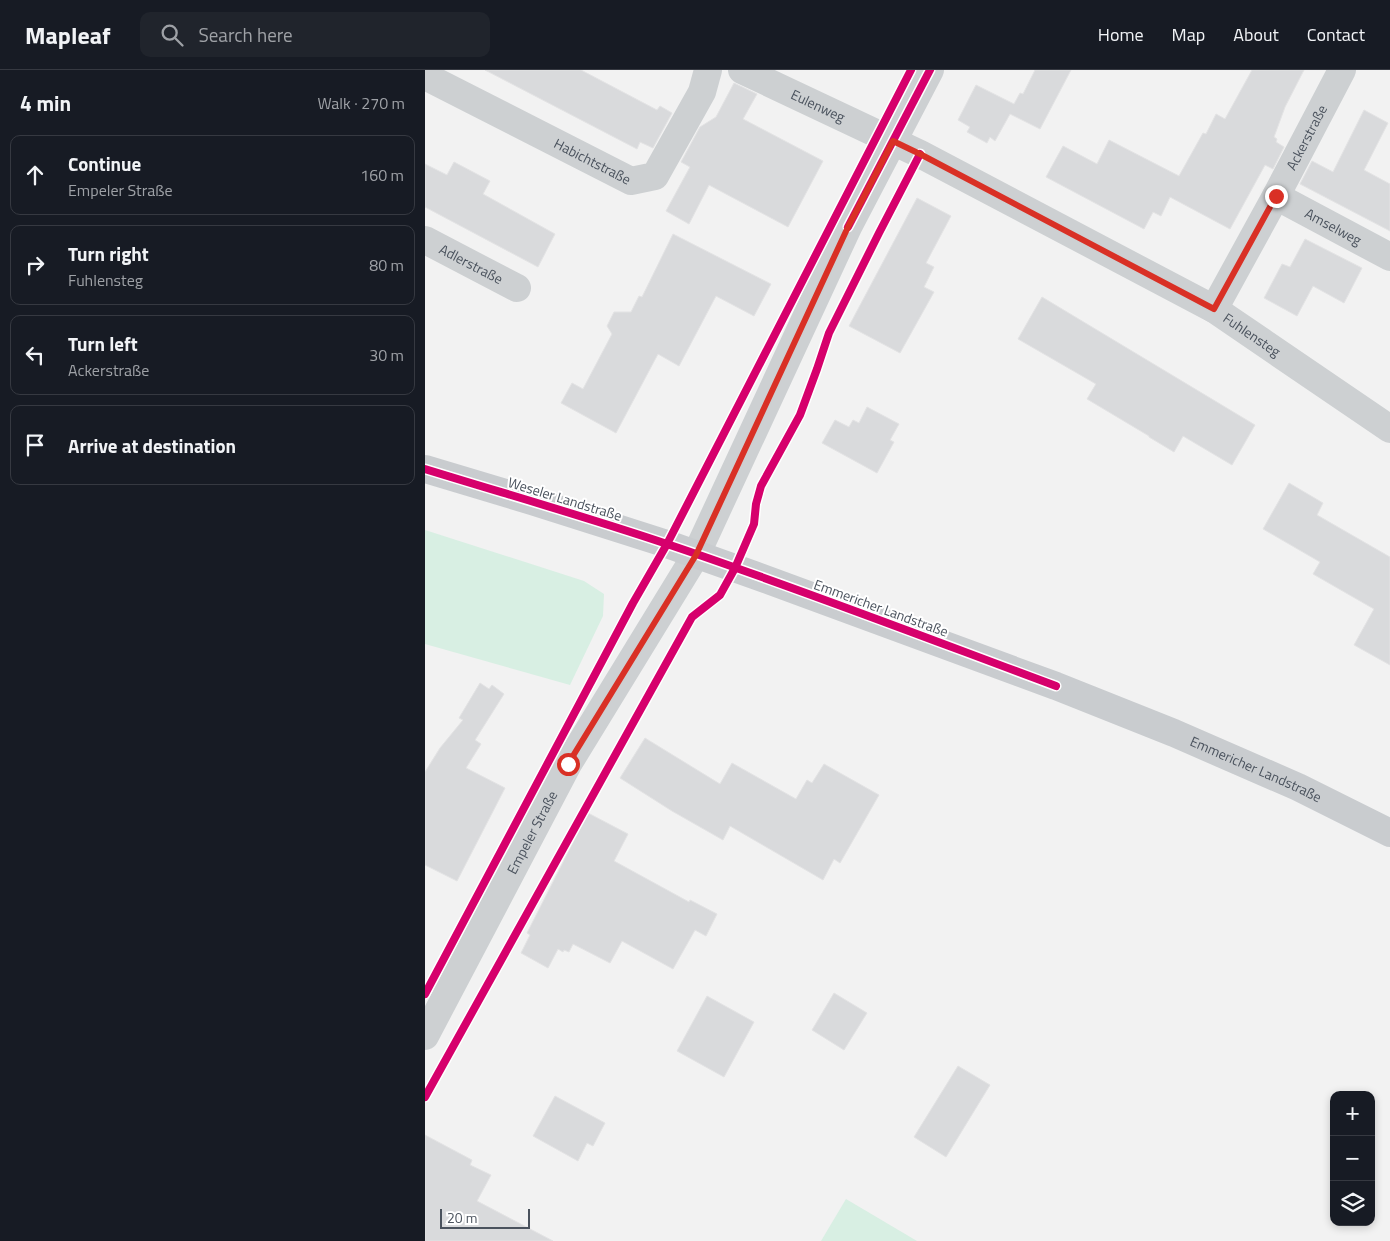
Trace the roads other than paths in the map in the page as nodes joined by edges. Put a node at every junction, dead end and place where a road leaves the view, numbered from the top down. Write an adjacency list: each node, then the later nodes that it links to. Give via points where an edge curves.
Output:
1 (709, 70): 5 (street, Habichtstraße, via 702,92 655,176 631,181)
2 (742, 70): 6 (street, Eulenweg)
3 (930, 70): 6 (street, Empeler Straße)
4 (1342, 70): 7 (street, Ackerstraße)
5 (425, 76)
6 (893, 141): 11 (street, Fuhlensteg); 14 (street, Empeler Straße, via 848,227)
7 (1276, 196): 9 (street, Amselweg); 11 (street, Ackerstraße)
8 (425, 240): 10 (street, Adlerstraße)
9 (1390, 257)
10 (517, 288)
11 (1214, 309): 12 (street, Fuhlensteg)
12 (1390, 429)
13 (425, 470): 14 (main road, Weseler Landstraße)
14 (696, 555): 15 (main road, Emmericher Landstraße, via 1057,686 1298,786); 16 (street, Empeler Straße, via 568,764)
15 (1390, 834)
16 (425, 1036)

